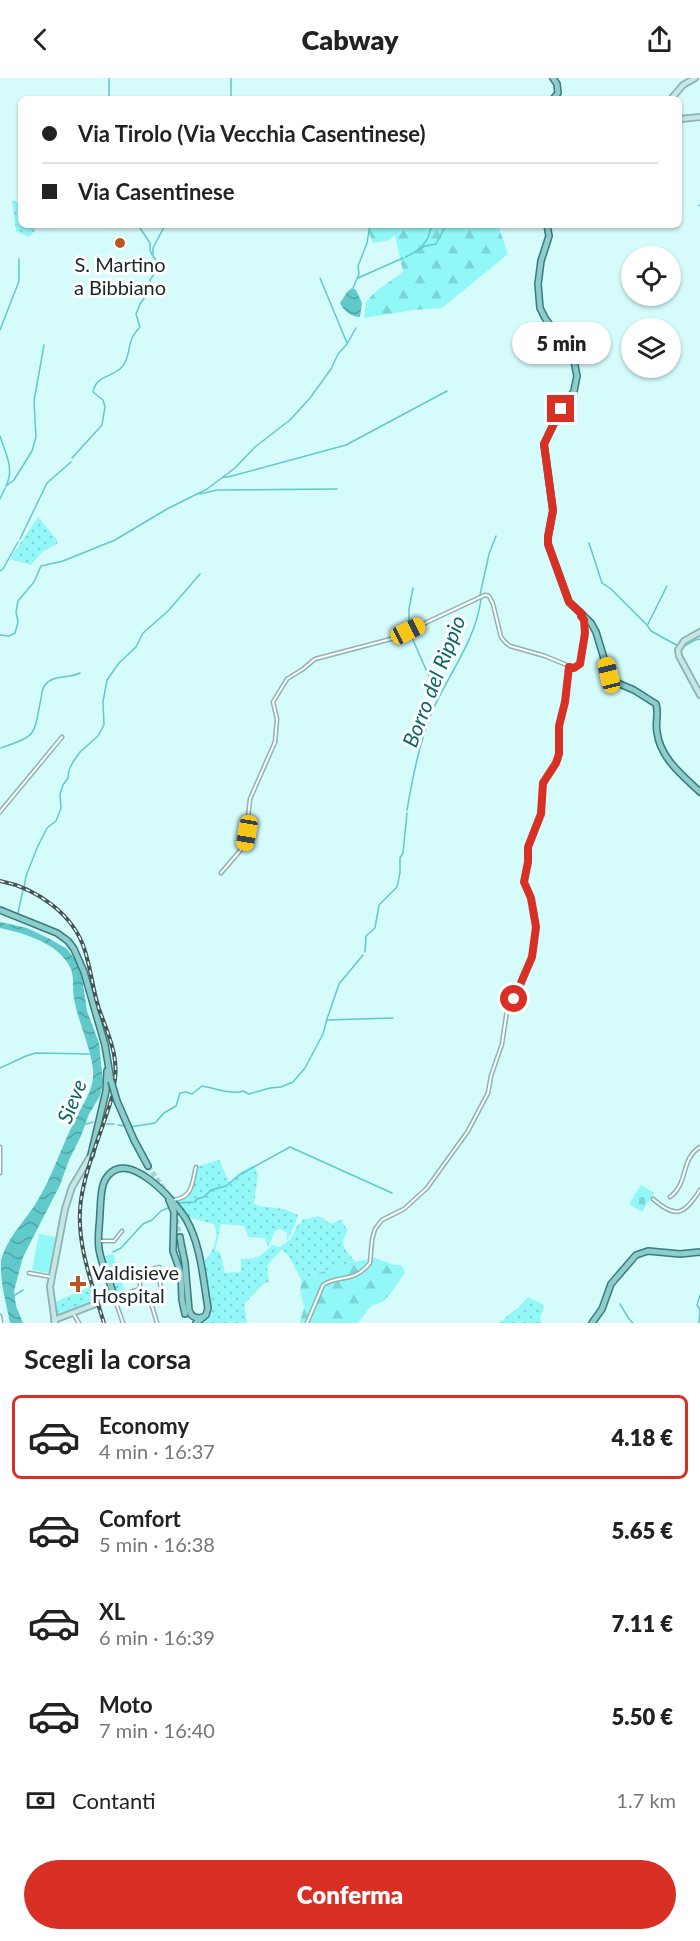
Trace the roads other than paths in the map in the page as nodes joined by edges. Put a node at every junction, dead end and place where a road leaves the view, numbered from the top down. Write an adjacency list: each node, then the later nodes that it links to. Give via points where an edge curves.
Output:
1 (553, 78): 3 (main road)
2 (694, 78): 4 (street)
3 (556, 96)
4 (674, 96)
5 (700, 117): 6 (street)
6 (682, 119)
7 (548, 228): 8 (main road, via 538,284 540,308 573,356 578,376 574,391 544,444 553,510 548,537 569,602)
8 (582, 614): 10 (street, via 585,633 581,660 577,667); 13 (main road, via 596,632 612,679 656,704 657,735 663,751)
9 (700, 632): 11 (street, via 684,641 678,650)
10 (569, 667): 15 (street, via 505,642 491,599 485,595 391,639 315,659 287,679 273,702 277,719 275,742 250,799 245,845); 50 (street, via 559,726 559,754 543,783 541,814 528,847 524,882 536,927 532,957 519,992 507,1010 488,1094 468,1131 428,1188 375,1229 370,1263 359,1274 323,1285)
11 (700, 695)
12 (62, 737): 14 (street)
13 (700, 792)
14 (0, 812)
15 (221, 873)
16 (0, 910): 17 (main road, via 69,941 84,972)
17 (105, 1045): 20 (main road, via 106,1091); 21 (main road, bridge, via 117,1101)
18 (0, 1147): 23 (street)
19 (700, 1147): 26 (street, via 688,1159 682,1184)
20 (91, 1155): 35 (street, via 67,1199)
21 (148, 1166)
22 (196, 1167): 28 (street, via 187,1197)
23 (0, 1173)
24 (700, 1190): 27 (street, via 679,1212 670,1212)
25 (165, 1193): 28 (main road); 31 (main road, via 136,1170 123,1168 109,1174 103,1186); 41 (main road, via 174,1212 174,1251)
26 (670, 1197)
27 (653, 1199)
28 (174, 1203): 39 (main road, via 187,1221 198,1249)
29 (122, 1231): 31 (street, via 114,1241)
30 (180, 1237): 32 (main road)
31 (98, 1241): 38 (main road)
32 (182, 1248): 39 (main road, via 190,1312 199,1318); 41 (main road)
33 (700, 1252): 51 (main road, via 648,1251 636,1255 611,1284)
34 (29, 1273): 35 (street)
35 (52, 1277): 43 (street)
36 (161, 1288): 37 (street, via 159,1267 144,1272)
37 (140, 1289): 38 (street); 47 (street, via 151,1304)
38 (114, 1297): 40 (street); 46 (street)
39 (208, 1308): 49 (main road)
40 (73, 1313): 43 (street); 45 (street)
41 (185, 1314): 48 (main road)
42 (0, 1316): 44 (street)
43 (54, 1321)
44 (1, 1323)
45 (79, 1323)
46 (123, 1323)
47 (157, 1323)
48 (186, 1323)
49 (196, 1323)
50 (307, 1323)
51 (592, 1323)

